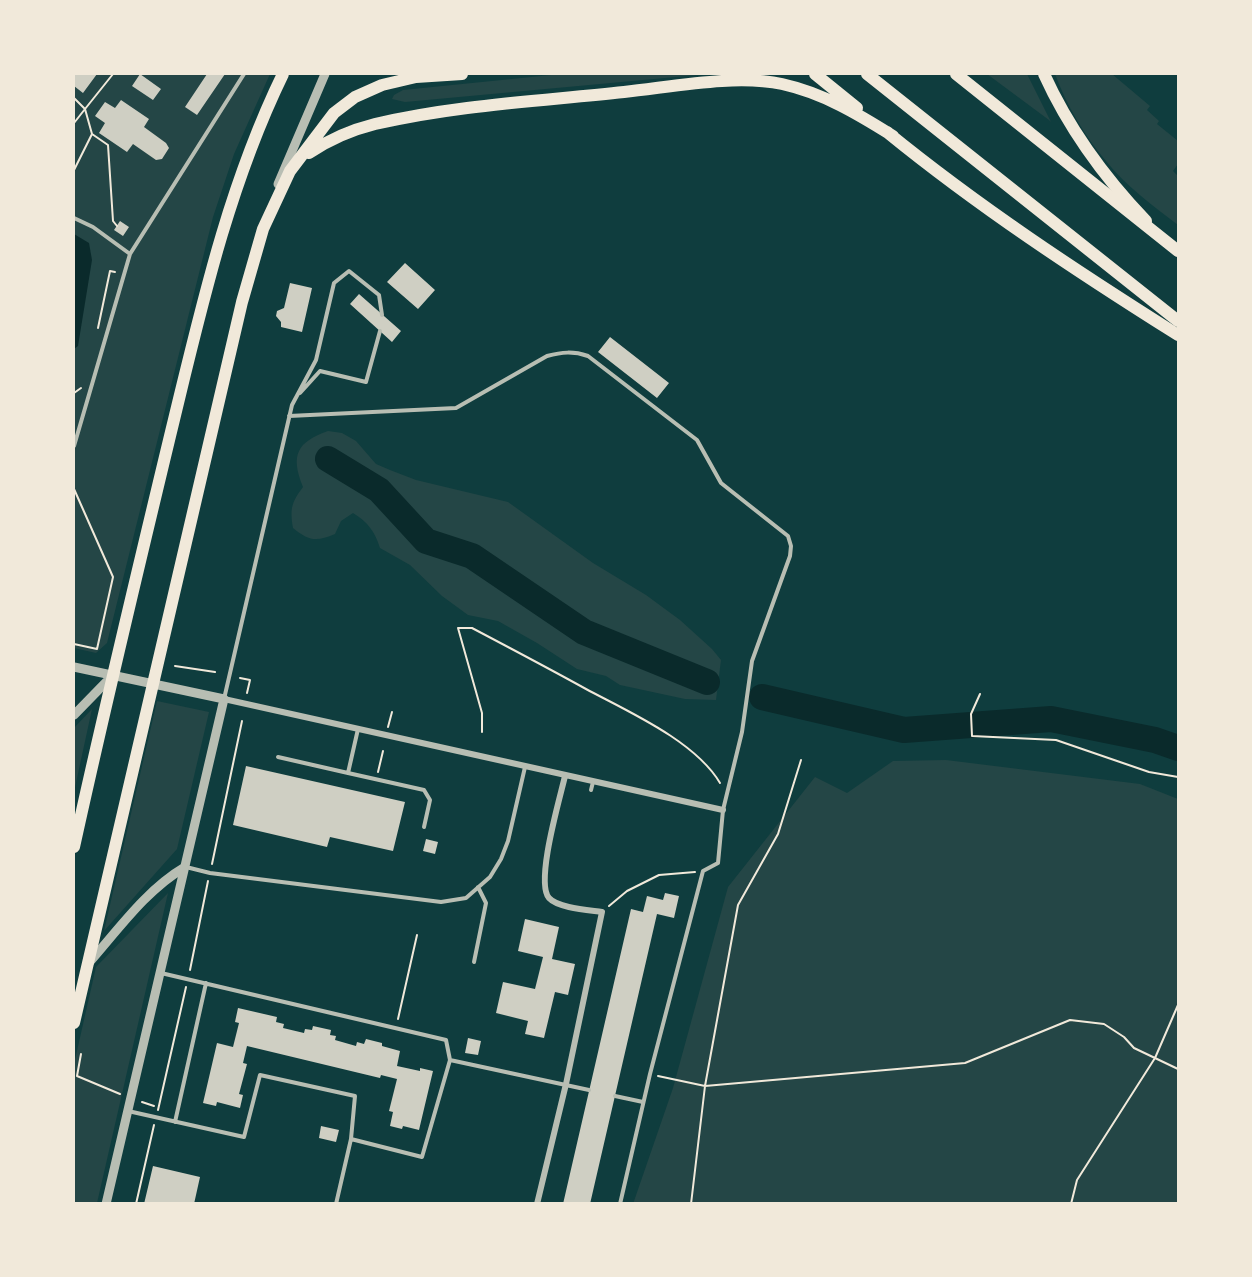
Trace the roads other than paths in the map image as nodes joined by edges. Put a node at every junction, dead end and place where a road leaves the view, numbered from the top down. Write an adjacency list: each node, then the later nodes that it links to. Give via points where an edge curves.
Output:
1 (243, 74): 15 (lane)
2 (283, 74): 24 (main road, via 226,217)
3 (325, 74): 12 (street, via 284,168)
4 (462, 74): 10 (main road, via 416,77 355,97 334,113)
5 (815, 74): 9 (main road)
6 (867, 74): 17 (main road)
7 (956, 74): 13 (main road)
8 (1044, 74): 13 (main road, via 1088,153)
9 (893, 136): 10 (main road, via 851,110 804,90 781,84 726,81 450,111 386,122 341,134); 19 (main road, via 1068,264)
10 (303, 156): 12 (main road, via 290,171)
11 (74, 218): 15 (lane)
12 (263, 229): 25 (main road)
13 (1164, 239): 14 (main road)
14 (1179, 250)
15 (130, 254): 22 (lane)
16 (382, 315): 20 (lane, via 379,295 349,271 334,283 316,360)
17 (1179, 321)
18 (380, 331): 20 (lane, via 366,382 320,371)
19 (1179, 335)
20 (296, 398): 21 (lane)
21 (289, 417): 26 (lane); 35 (lane, via 456,408 547,356 578,352 697,440 721,483 788,536 791,546 752,661 742,732)
22 (74, 446)
23 (74, 667): 24 (street)
24 (112, 676): 25 (street); 27 (street); 37 (main road)
25 (151, 685): 26 (street); 41 (main road)
26 (224, 699): 28 (street); 38 (street)
27 (74, 715)
28 (358, 729): 30 (street); 31 (lane)
29 (278, 757): 31 (lane)
30 (525, 767): 32 (street); 39 (lane, via 501,859)
31 (348, 773): 36 (lane, via 424,790 430,800)
32 (565, 776): 33 (street); 46 (street, via 546,856 544,888 559,904 602,912)
33 (593, 782): 34 (lane); 35 (street)
34 (591, 790)
35 (723, 810): 49 (lane, via 718,863 704,871)
36 (424, 827)
37 (74, 847)
38 (185, 867): 39 (lane, via 441,902 466,898); 41 (street, via 156,888); 42 (street)
39 (478, 887): 40 (lane, via 486,903)
40 (474, 962)
41 (86, 966): 44 (main road)
42 (160, 973): 43 (lane); 50 (street)
43 (206, 983): 45 (lane, via 446,1040); 51 (lane)
44 (74, 1023)
45 (450, 1060): 46 (lane); 52 (lane, via 422,1157)
46 (566, 1084): 47 (lane); 55 (street)
47 (589, 1090)
48 (615, 1096): 49 (lane)
49 (643, 1102): 56 (lane)
50 (128, 1112): 51 (lane); 53 (street)
51 (175, 1122): 52 (lane, via 244,1137 260,1075 355,1096)
52 (351, 1139): 54 (lane)
53 (106, 1203)
54 (336, 1203)
55 (537, 1203)
56 (620, 1203)

